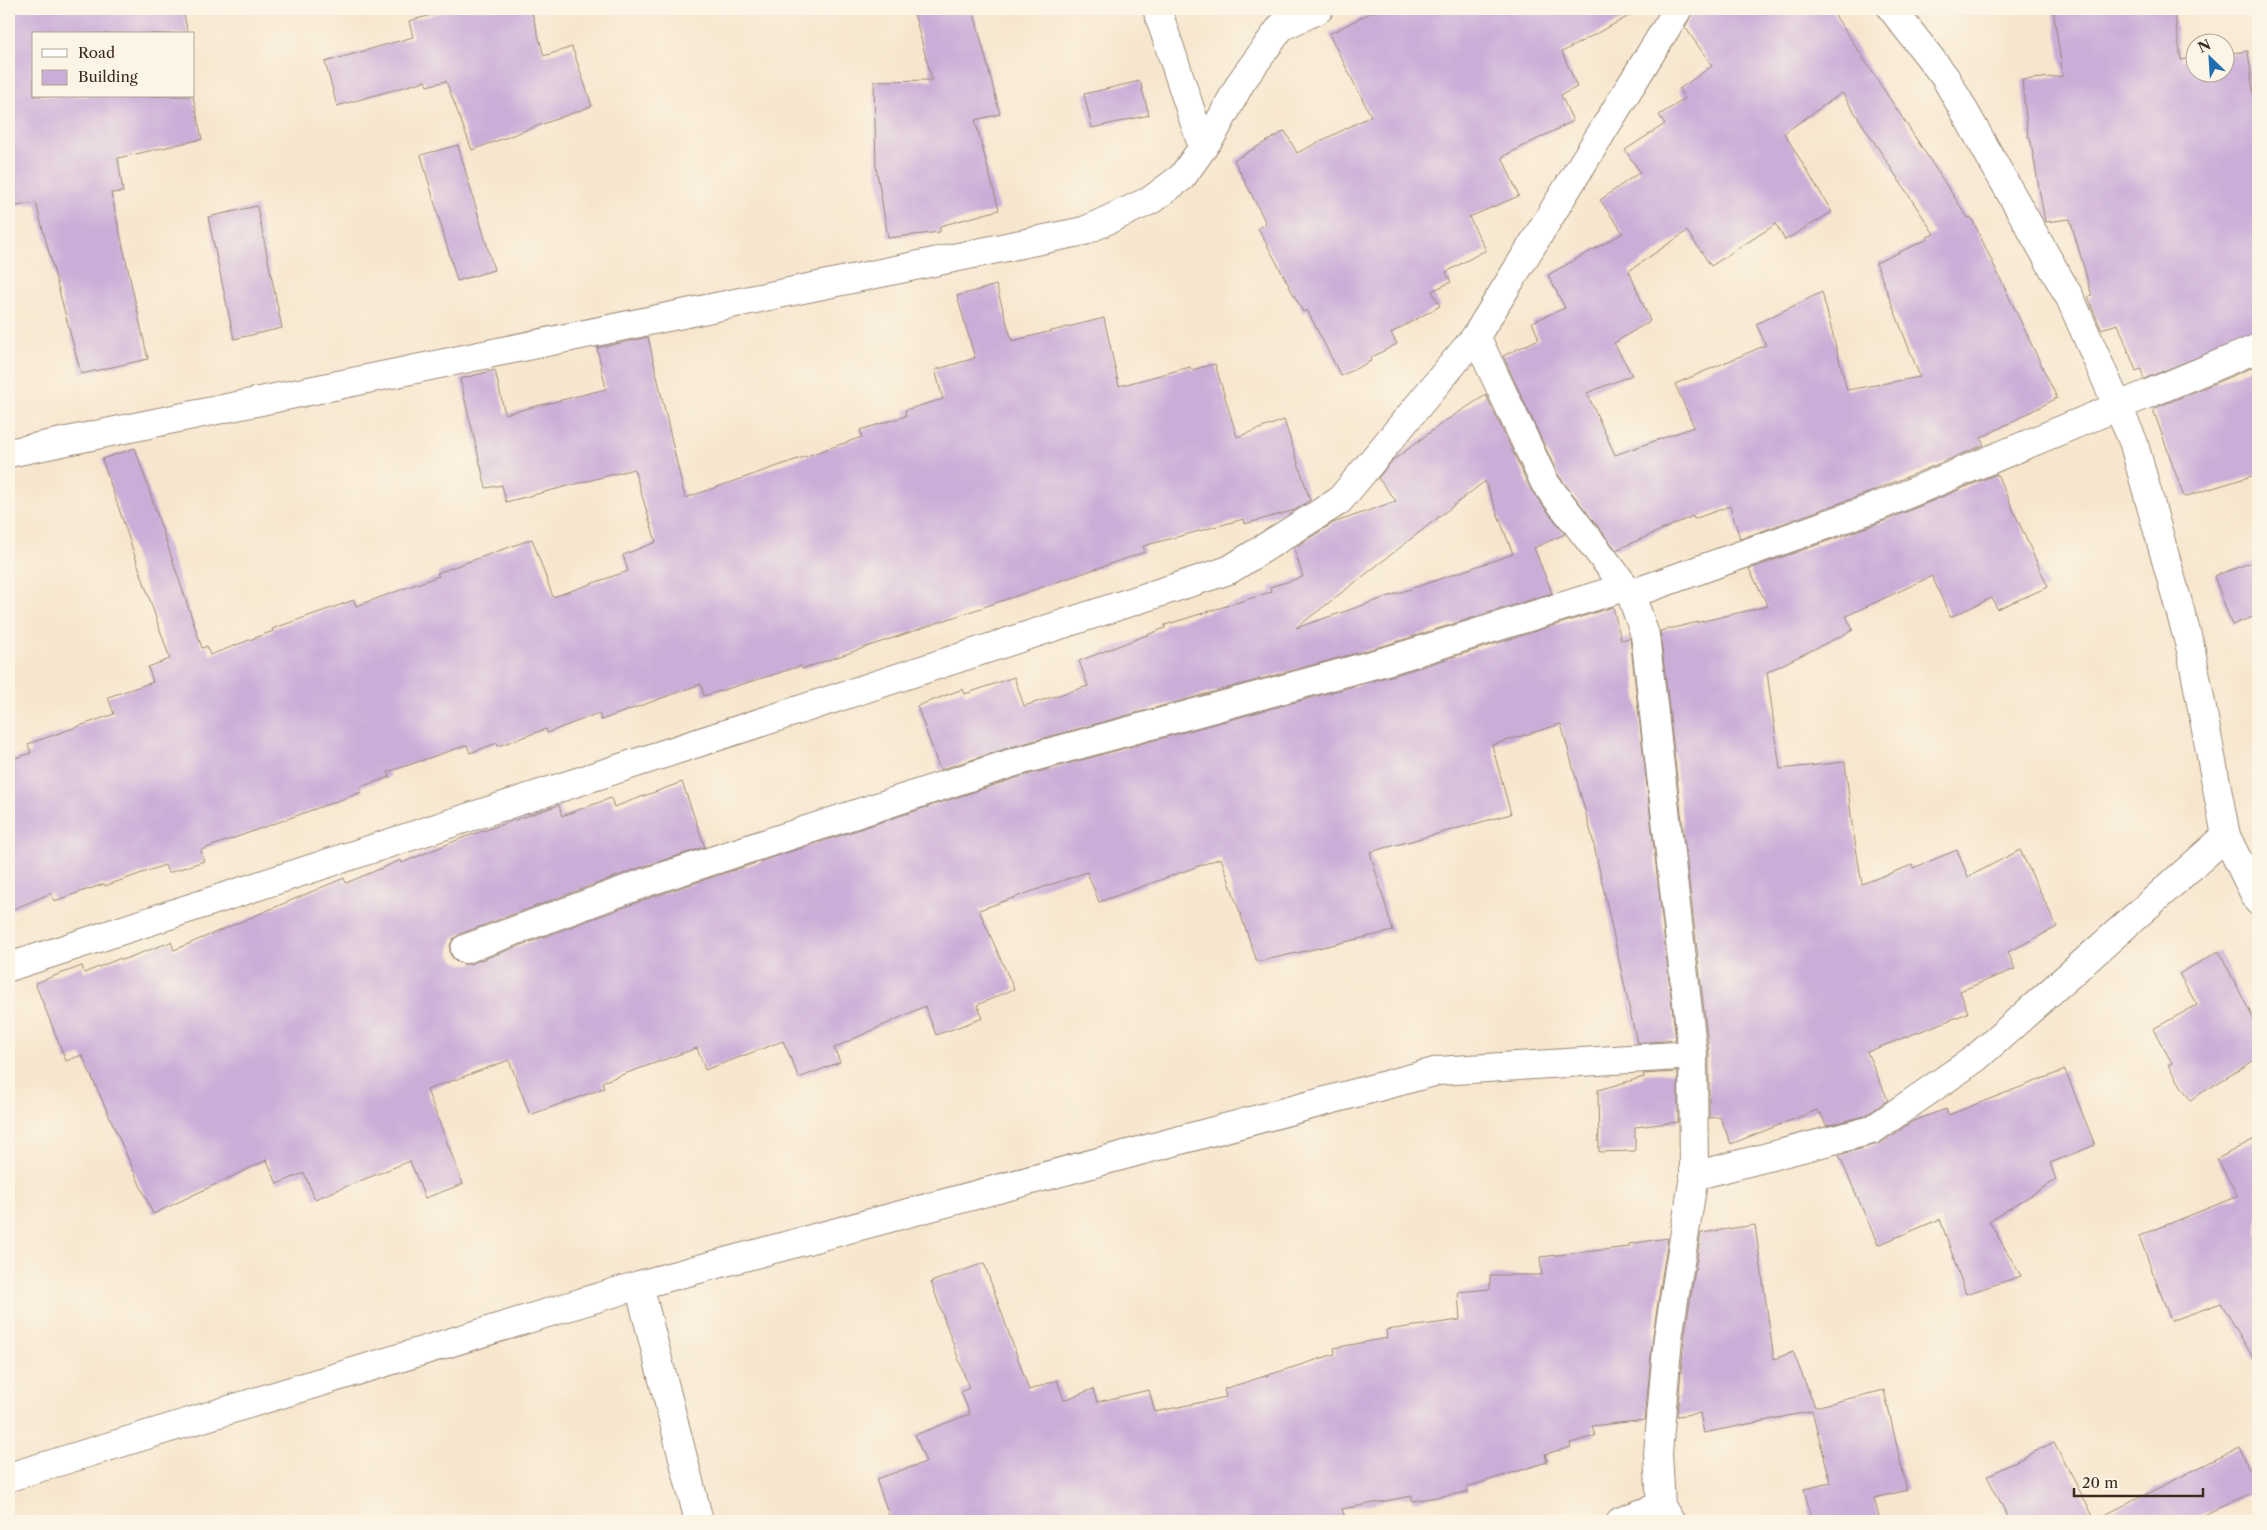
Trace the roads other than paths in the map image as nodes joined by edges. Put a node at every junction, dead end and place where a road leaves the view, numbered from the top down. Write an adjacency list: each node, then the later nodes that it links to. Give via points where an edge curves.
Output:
1 (1157, 9): 5 (street)
2 (1319, 9): 5 (street, via 1281,28 1240,82)
3 (1678, 9): 6 (street)
4 (1892, 9): 8 (street, via 1946,77 2070,298)
5 (1203, 148): 9 (street, via 1182,177 1151,200 1084,231)
6 (1476, 336): 10 (street, via 1545,483); 14 (street, via 1339,501 1230,570)
7 (2258, 348): 8 (street)
8 (2117, 405): 10 (street, via 2013,452 1879,506); 11 (street, via 2133,441 2191,650)
9 (9, 453)
10 (1628, 590): 13 (street, via 1390,660 1015,762 647,882); 15 (street, via 1645,635)
11 (2226, 836): 12 (street); 16 (street, via 1976,1058 1872,1130)
12 (2258, 901)
13 (465, 949)
14 (9, 967)
15 (1693, 1055): 16 (street); 17 (street, via 1438,1071)
16 (1694, 1176): 19 (street, via 1668,1337 1658,1453)
17 (639, 1285): 18 (street); 20 (street)
18 (9, 1477)
19 (1666, 1514): 21 (street)
20 (699, 1521)
21 (1620, 1521)

